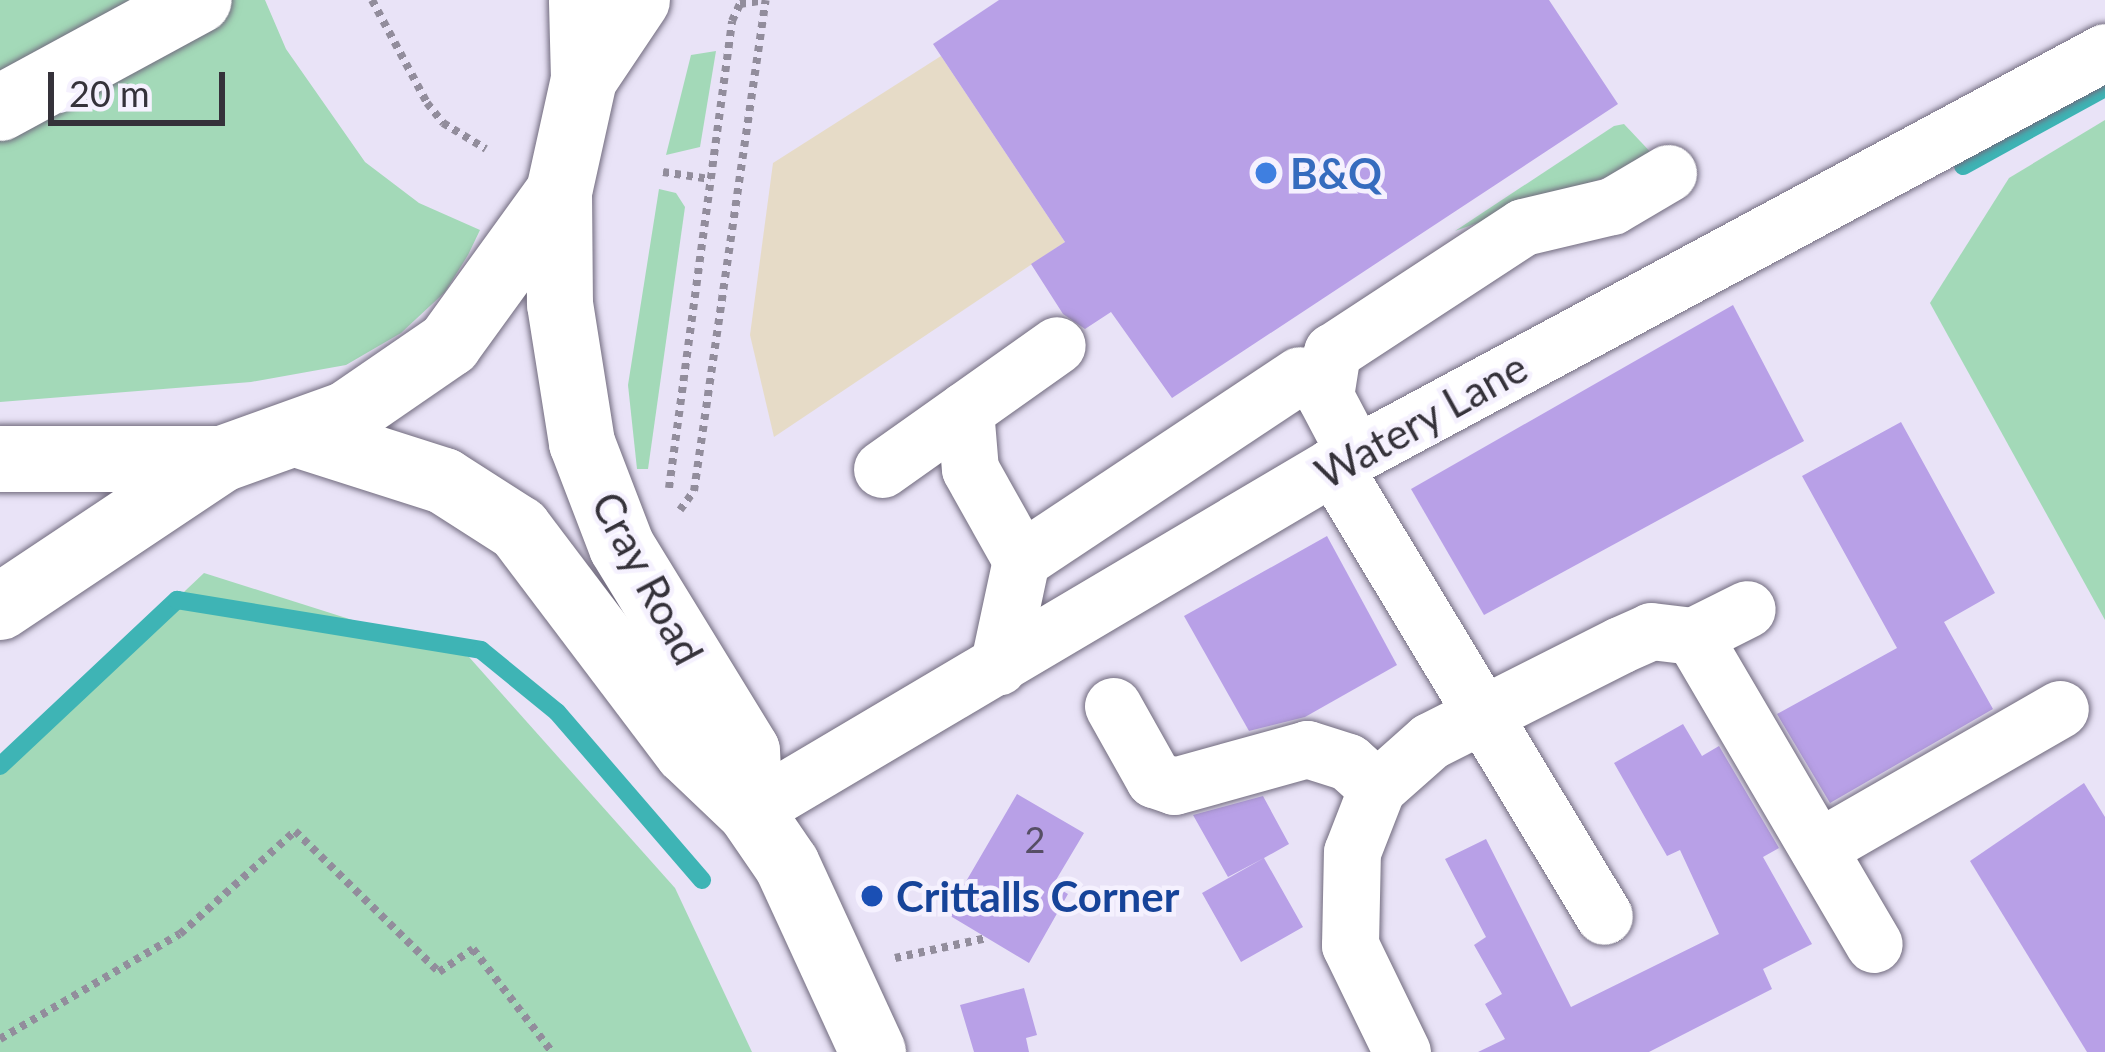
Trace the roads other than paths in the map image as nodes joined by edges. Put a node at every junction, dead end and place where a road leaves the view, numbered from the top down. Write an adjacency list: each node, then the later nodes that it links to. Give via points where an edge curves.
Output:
1 (199, 0): 6 (main road)
2 (582, 0): 5 (main road)
3 (637, 0): 5 (main road)
4 (2105, 52): 15 (street, Watery Lane)
5 (584, 79): 8 (main road)
6 (0, 108)
7 (1668, 173): 15 (street, via 1612,206 1523,227 1332,352 1325,396)
8 (559, 192): 12 (main road, via 449,344); 26 (main road, Cray Road, via 560,304 582,443 622,547 747,751)
9 (1057, 346): 11 (street)
10 (1299, 375): 17 (street)
11 (965, 410): 16 (street); 17 (street, via 970,469)
12 (303, 436): 14 (main road); 26 (main road, Cray Road, via 444,481 509,521 555,569 687,751)
13 (0, 459): 14 (main road)
14 (222, 459): 18 (main road)
15 (1344, 459): 21 (street, Watery Lane); 24 (street)
16 (882, 469)
17 (1022, 560): 21 (street)
18 (0, 607)
19 (1748, 609): 20 (street)
20 (1693, 636): 24 (street, via 1652,631); 27 (street)
21 (998, 667): 26 (street, Watery Lane)
22 (1113, 706): 25 (street, via 1154,779 1174,786 1307,748 1348,762)
23 (2060, 709): 27 (street)
24 (1477, 715): 25 (street, via 1430,741); 28 (street)
25 (1376, 788): 31 (street, via 1352,852 1350,945)
26 (750, 811): 30 (main road, Cray Road, via 841,969)
27 (1818, 848): 29 (street)
28 (1604, 916)
29 (1874, 944)
30 (873, 1052)
31 (1402, 1052)

